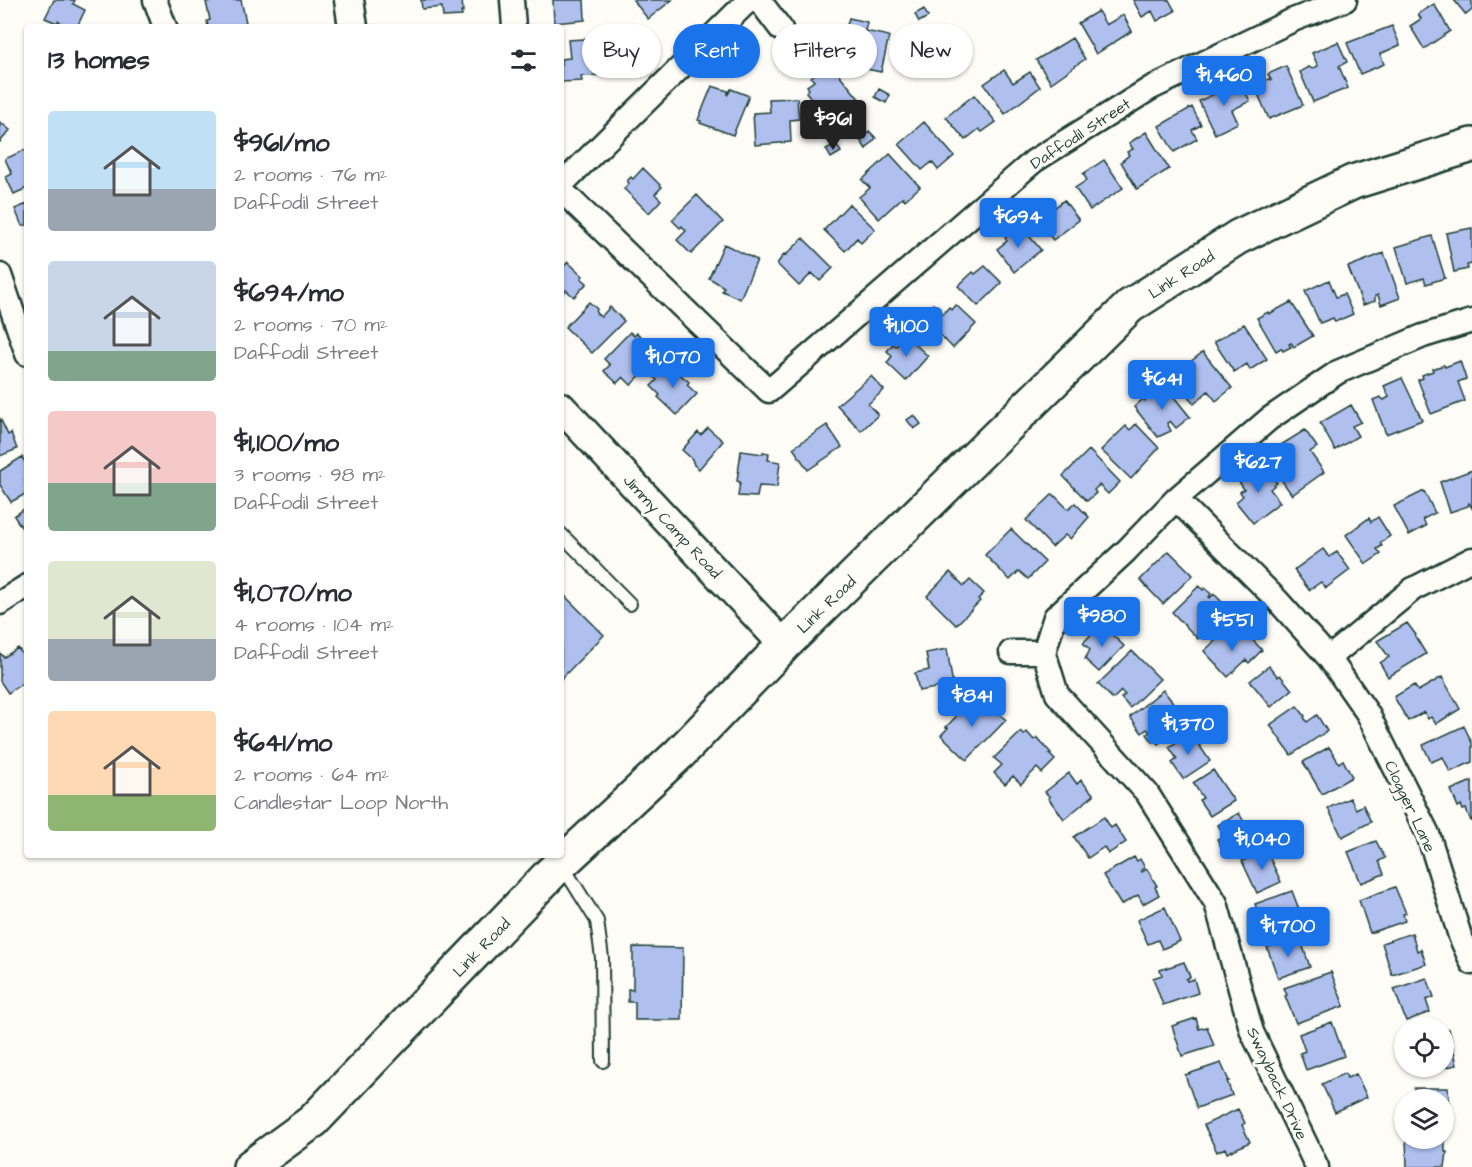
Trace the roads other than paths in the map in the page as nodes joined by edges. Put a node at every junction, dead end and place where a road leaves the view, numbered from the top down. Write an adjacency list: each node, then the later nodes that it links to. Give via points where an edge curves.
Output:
1 (155, 0): 7 (street)
2 (349, 0): 8 (street)
3 (512, 0): 9 (street)
4 (749, 0): 12 (street)
5 (759, 0): 10 (street)
6 (1345, 0): 13 (street, Daffodil Street, via 1293,20 1151,88 1034,161 769,391)
7 (164, 24)
8 (353, 24)
9 (514, 24)
10 (777, 24)
11 (1472, 145): 24 (main road, Link Road, via 1353,182 1238,237 1130,306)
12 (564, 182)
13 (564, 193)
14 (0, 275): 16 (street)
15 (1472, 321): 18 (street, via 1423,336 1338,372 1269,419)
16 (24, 345)
17 (564, 410): 24 (street, Jimmy Camp Road)
18 (1176, 499): 26 (street, via 1055,617); 27 (street, Clogger Lane)
19 (564, 537): 23 (lane)
20 (1472, 559): 27 (street, via 1413,589)
21 (24, 588): 22 (street)
22 (0, 603)
23 (630, 604)
24 (784, 645): 28 (main road, Link Road, via 680,753)
25 (1011, 652): 26 (street)
26 (1044, 652): 32 (street, Swayback Drive, via 1057,694 1148,793 1216,903 1252,1032)
27 (1329, 658): 29 (street, Clogger Lane, via 1368,714 1428,834)
28 (561, 864): 30 (lane, via 597,921 602,958); 31 (main road, Link Road, via 313,1121)
29 (1472, 963)
30 (603, 1061)
31 (250, 1167)
32 (1317, 1167)

